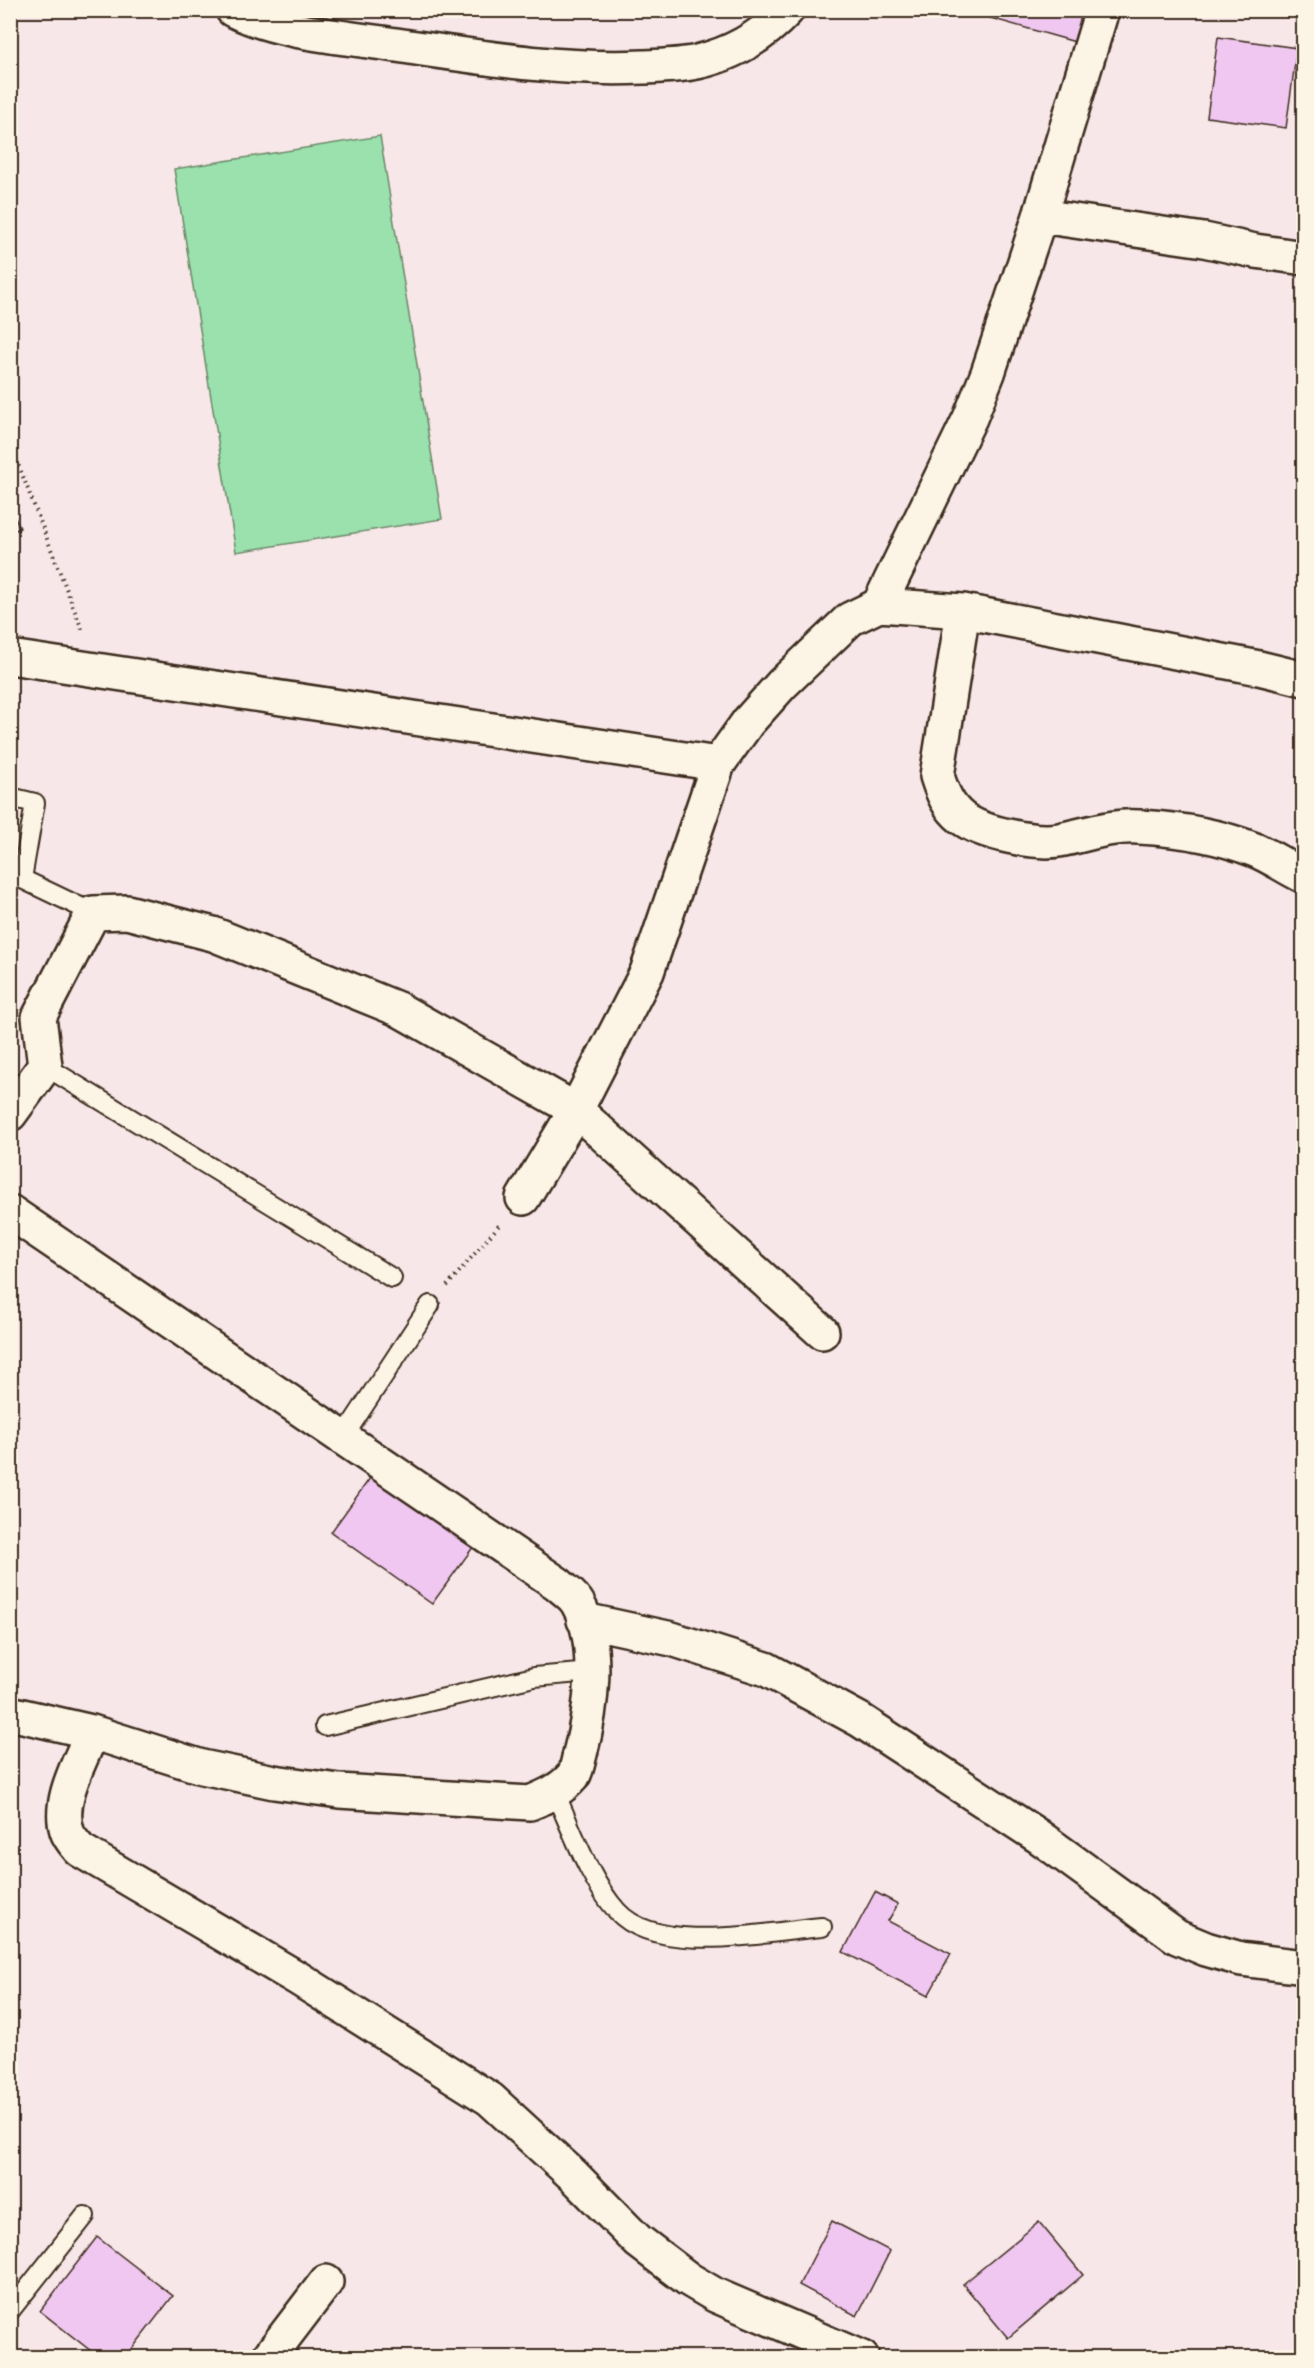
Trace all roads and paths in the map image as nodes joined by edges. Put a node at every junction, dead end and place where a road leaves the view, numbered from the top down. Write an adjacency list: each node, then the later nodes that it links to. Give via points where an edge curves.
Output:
1 (233, 10): 2 (street, via 272,24 321,34 569,67 615,68 697,62 738,47 770,29)
2 (787, 10)
3 (1102, 10): 4 (street)
4 (1040, 216): 5 (street); 7 (street, via 970,418)
5 (1304, 258)
6 (10, 443): 10 (path)
7 (879, 605): 8 (street); 12 (street, via 850,619 805,660 748,722)
8 (963, 611): 11 (street); 14 (street, via 937,776 944,797 963,819 1029,840 1057,840 1110,827 1141,827 1214,838 1257,851)
9 (10, 657): 10 (street)
10 (98, 672): 12 (street)
11 (1304, 679)
12 (718, 764): 17 (street, via 647,972)
13 (10, 797): 15 (lane, via 35,803 21,879)
14 (1304, 876)
15 (93, 913): 16 (street, via 39,1017); 17 (street, via 127,912 213,934 398,1009)
16 (45, 1066): 18 (street); 21 (lane)
17 (576, 1110): 19 (street); 23 (street)
18 (10, 1114)
19 (523, 1198): 22 (path)
20 (10, 1212): 24 (street)
21 (392, 1278)
22 (430, 1305): 24 (lane)
23 (822, 1332)
24 (344, 1436): 25 (street, via 558,1584 578,1603)
25 (584, 1620): 26 (street, via 591,1647); 32 (street, via 654,1634 766,1669 860,1720 1038,1836 1177,1937 1241,1959)
26 (591, 1672): 28 (lane, via 534,1677); 30 (street, via 587,1728 574,1774)
27 (10, 1713): 29 (street)
28 (325, 1726)
29 (92, 1732): 30 (street, via 202,1767 339,1791 530,1803); 37 (street, via 68,1793 64,1814 67,1833 80,1850 490,2098 638,2241 688,2279 715,2295)
30 (555, 1793): 31 (lane, via 602,1891 617,1912 634,1925 652,1932 705,1937)
31 (822, 1927)
32 (1304, 1967)
33 (85, 2216): 35 (lane)
34 (326, 2282): 36 (street)
35 (10, 2311)
36 (268, 2358)
37 (862, 2358)

